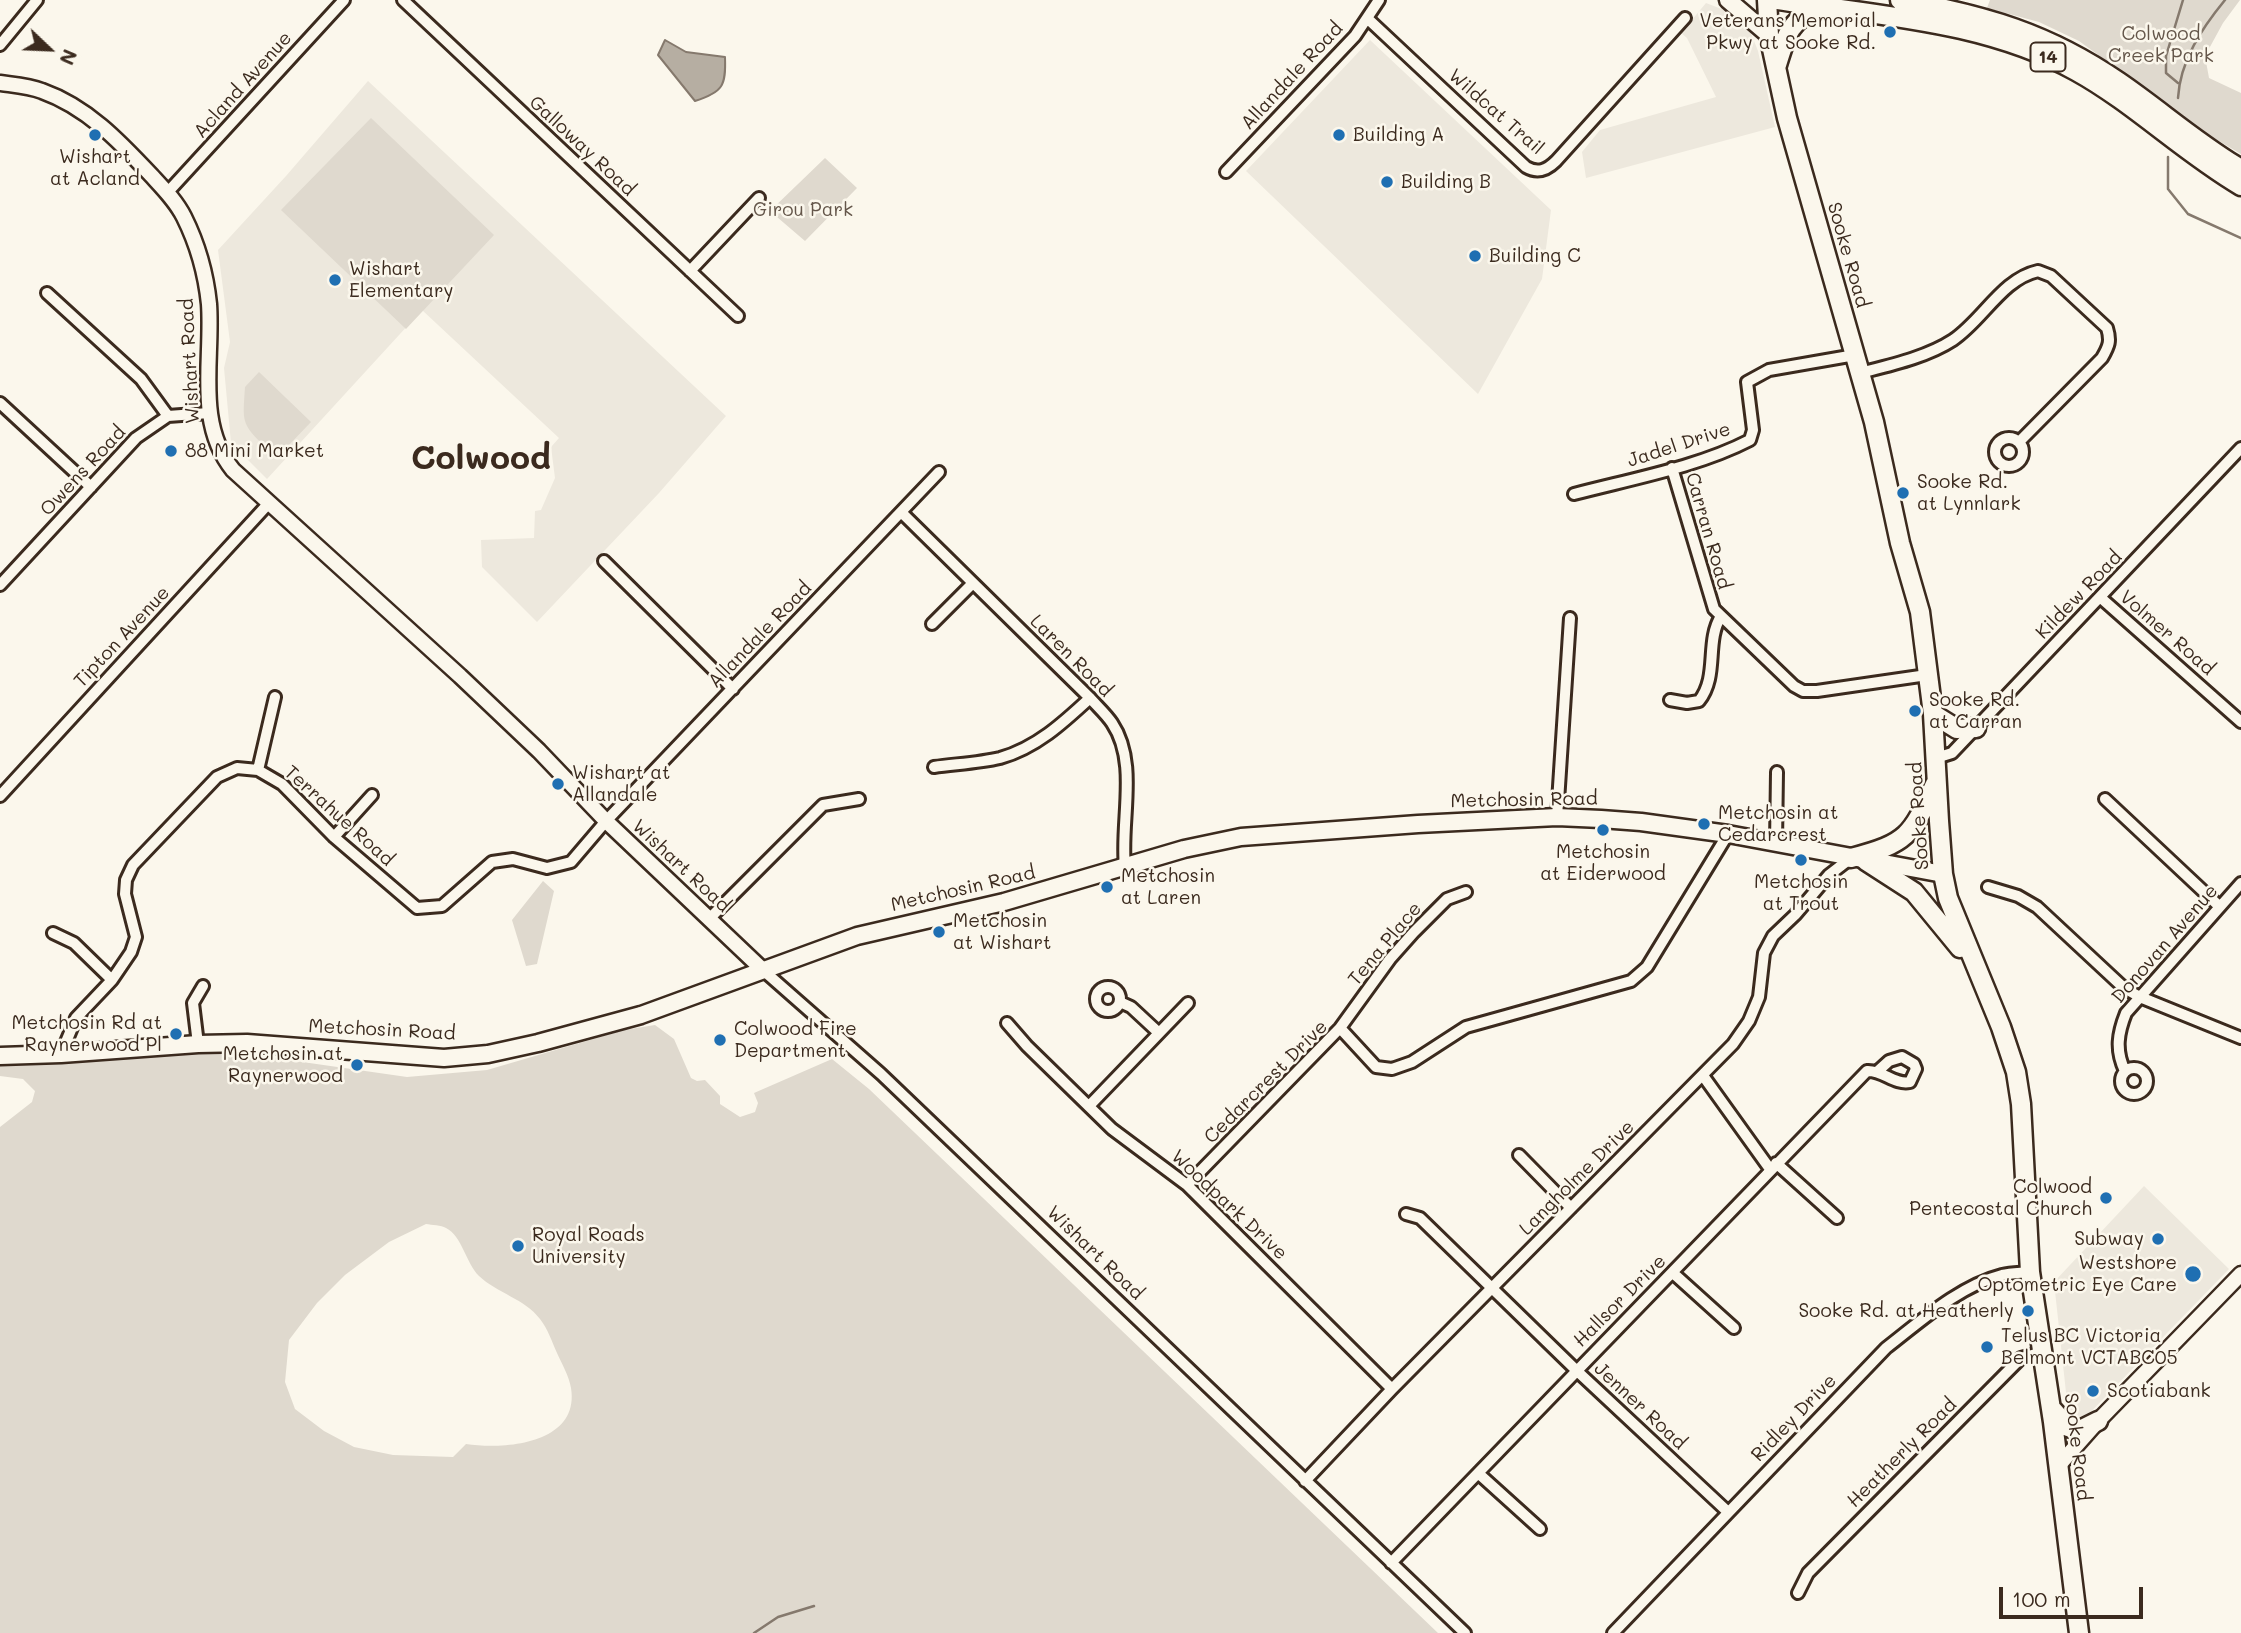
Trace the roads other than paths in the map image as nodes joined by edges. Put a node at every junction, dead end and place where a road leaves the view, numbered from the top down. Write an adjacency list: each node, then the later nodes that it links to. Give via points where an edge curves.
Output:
1 (37, 0): 13 (street)
2 (344, 0): 19 (street, Acland Avenue)
3 (403, 0): 21 (street, Galloway Road)
4 (1379, 0): 11 (street, Allandale Road)
5 (1728, 0): 12 (main road)
6 (1767, 0): 12 (main road, Sooke Road)
7 (1778, 0): 9 (main road, 14)
8 (1900, 0): 16 (main road, 14, via 1988,18 2060,47 2118,81)
9 (1821, 7): 14 (main road, via 1794,23); 18 (main road, 14, via 1971,32 2054,59 2101,86)
10 (1685, 18): 11 (street, Wildcat Trail, via 1556,161 1538,171 1526,167)
11 (1368, 19): 17 (street, Allandale Road)
12 (1769, 34): 14 (main road, Sooke Road)
13 (0, 45)
14 (1776, 68): 24 (main road, Sooke Road)
15 (0, 83): 19 (street, Wishart Road, via 41,91 76,108 111,132)
16 (2241, 170)
17 (1226, 172)
18 (2241, 186)
19 (167, 193): 27 (street, Wishart Road, via 191,233 209,302)
20 (759, 198): 21 (street)
21 (690, 271): 23 (street, Galloway Road)
22 (47, 293): 28 (street, via 141,379)
23 (738, 316)
24 (1855, 355): 25 (main road, Sooke Road); 31 (street, Jadel Drive, via 1757,375 1747,382 1753,430 1750,440)
25 (1860, 373): 29 (street, via 1953,340 2018,278 2038,271 2051,276 2106,328 2109,347); 44 (main road, Sooke Road, via 1920,612)
26 (0, 403): 33 (street)
27 (209, 413): 28 (street); 35 (street, Wishart Road, via 225,460)
28 (168, 416): 33 (street, Owens Road, via 136,438)
29 (2019, 442)
30 (2241, 448): 40 (street, Kildew Road)
31 (1672, 468): 34 (street, Jadel Drive); 41 (street, Carran Road, via 1710,601)
32 (939, 472): 36 (street, Allandale Road)
33 (91, 487): 39 (street, Owens Road)
34 (1574, 494)
35 (269, 503): 58 (street, Tipton Avenue); 62 (street, Wishart Road, via 460,676)
36 (901, 512): 38 (street, Laren Road); 45 (street, Allandale Road)
37 (604, 561): 45 (street)
38 (972, 584): 43 (street); 47 (street, Laren Road)
39 (0, 585)
40 (2101, 598): 50 (street, Volmer Road); 51 (street, Kildew Road)
41 (1721, 616): 44 (street, Carran Road, via 1803,691); 48 (street, via 1715,626 1706,692 1699,701)
42 (1570, 618): 61 (street)
43 (932, 624)
44 (1927, 674): 49 (main road, Sooke Road)
45 (733, 689): 62 (street, Allandale Road)
46 (275, 697): 54 (street)
47 (1090, 698): 53 (street, via 1056,730 1026,747 999,758); 68 (street, Laren Road, via 1113,723 1122,747 1127,777 1122,843)
48 (1670, 699)
49 (1933, 714): 51 (main road, via 1963,731); 52 (main road, Sooke Road)
50 (2241, 722)
51 (1976, 728): 52 (street, Kildew Road, via 1952,753)
52 (1936, 758): 56 (main road, Sooke Road)
53 (934, 767)
54 (258, 771): 64 (street, Terrahue Road, via 282,784); 79 (street, Terrahue Road, via 237,768 217,777 133,865 125,894 136,937)
55 (1777, 772): 65 (street)
56 (1937, 780): 67 (main road, via 1913,829); 69 (main road, Sooke Road)
57 (372, 795): 64 (street)
58 (0, 796)
59 (859, 799): 75 (street, via 823,805)
60 (2105, 799): 74 (street)
61 (1557, 817): 63 (main road, Metchosin Road, via 1641,821); 68 (main road, Metchosin Road, via 1241,837)
62 (606, 821): 64 (street, Terrahue Road, via 571,862 547,868 513,859 492,862 442,906 417,908); 75 (street, Wishart Road)
63 (1728, 834): 65 (main road, Metchosin Road); 85 (street, Cedarcrest Drive, via 1654,957 1631,981 1466,1027 1412,1062 1392,1069 1376,1067)
64 (334, 837)
65 (1776, 844): 66 (main road, Metchosin Road)
66 (1821, 853): 67 (main road, Metchosin Road); 70 (street)
67 (1859, 860): 69 (main road, Metchosin Road); 70 (street, Langholme Drive); 78 (main road, via 1914,891)
68 (1125, 867): 77 (main road, Metchosin Road, via 1036,894 857,936)
69 (1943, 874): 78 (main road, Sooke Road, via 1958,926)
70 (1829, 875): 93 (street, Langholme Drive, via 1773,936 1764,953 1759,998 1749,1021)
71 (2241, 883): 74 (street, Donovan Avenue)
72 (1987, 887): 81 (street, via 2036,907 2124,988)
73 (1466, 892): 85 (street, Tena Place, via 1447,900 1414,932)
74 (2219, 906): 81 (street, Donovan Avenue)
75 (709, 919): 77 (street, Wishart Road)
76 (53, 933): 79 (street, via 74,943)
77 (764, 971): 88 (main road, Metchosin Road, via 641,1015 488,1054 444,1058 295,1046); 113 (street, Wishart Road, via 881,1074)
78 (1979, 972): 101 (main road, Sooke Road, via 2008,1046 2021,1104)
79 (112, 980): 89 (street, Terrahue Road, via 76,1018)
80 (203, 986): 88 (street, via 193,1003)
81 (2140, 997): 87 (street); 92 (street, Donovan Avenue, via 2119,1029)
82 (1120, 1002): 86 (street)
83 (1188, 1003): 86 (street)
84 (1007, 1023): 94 (street, Woodpark Drive)
85 (1340, 1028): 97 (street, Cedarcrest Drive)
86 (1159, 1033): 94 (street)
87 (2241, 1038)
88 (198, 1044): 89 (main road, Metchosin Road)
89 (61, 1054): 90 (main road, Metchosin Road)
90 (0, 1056)
91 (1878, 1070): 96 (street, Hallsor Drive, via 1867,1071)
92 (2125, 1070)
93 (1703, 1077): 96 (street); 98 (street, Langholme Drive)
94 (1088, 1105): 97 (street, Woodpark Drive, via 1112,1129)
95 (1519, 1156): 98 (street)
96 (1773, 1166): 100 (street); 102 (street, Hallsor Drive)
97 (1187, 1185): 108 (street, Woodpark Drive)
98 (1571, 1208): 104 (street, Langholme Drive)
99 (1406, 1214): 104 (street, Jenner Road, via 1420,1218)
100 (1837, 1218)
101 (2030, 1272): 106 (main road, Sooke Road); 114 (street, Ridley Drive, via 2003,1275 1970,1288 1886,1348)
102 (1673, 1273): 105 (street); 107 (street, Hallsor Drive)
103 (2241, 1274): 110 (street)
104 (1492, 1288): 107 (street, Jenner Road); 108 (street, Langholme Drive)
105 (1734, 1328)
106 (2043, 1352): 109 (main road, Sooke Road); 117 (street, Heatherly Road, via 2021,1358 1985,1393 1808,1573)
107 (1576, 1370): 112 (street, Hallsor Drive); 114 (street, Jenner Road)
108 (1392, 1389): 113 (street, Langholme Drive)
109 (2051, 1408): 110 (main road, via 2068,1427 2080,1430); 111 (main road, Sooke Road)
110 (2098, 1421): 111 (street)
111 (2059, 1465): 120 (main road, Sooke Road)
112 (1478, 1473): 115 (street); 116 (street, Hallsor Drive)
113 (1305, 1480): 116 (street, Wishart Road)
114 (1728, 1512): 119 (street, Ridley Drive)
115 (1541, 1529)
116 (1391, 1563): 118 (street, Wishart Road)
117 (1798, 1593)
118 (1465, 1633)
119 (1613, 1633)
120 (2079, 1633)

